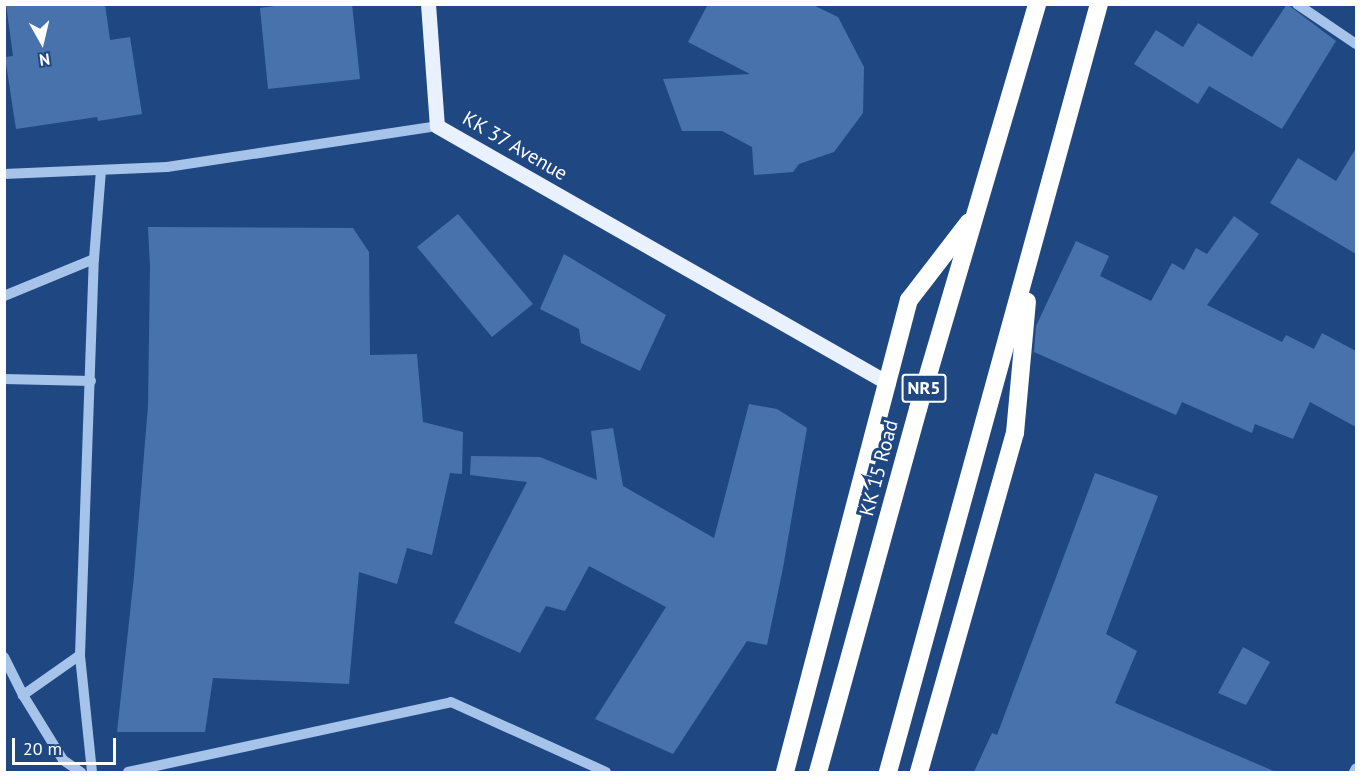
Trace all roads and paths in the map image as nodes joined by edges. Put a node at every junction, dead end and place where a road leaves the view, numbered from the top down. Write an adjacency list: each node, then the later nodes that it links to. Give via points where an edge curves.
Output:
1 (428, 4): 6 (main road)
2 (1037, 4): 9 (highway, KK 15 Road / NR5)
3 (1099, 4): 10 (highway)
4 (1297, 4): 5 (street)
5 (1356, 44)
6 (437, 126): 7 (street, KK 37 Avenue, via 167,166); 15 (main road, KK 37 Avenue)
7 (100, 170): 8 (street, KK 37 Avenue); 11 (street)
8 (4, 174)
9 (975, 213): 15 (highway, via 909,300); 25 (highway, KK 15 Road / NR5)
10 (1032, 250): 26 (highway); 27 (highway, via 1015,433)
11 (94, 259): 12 (street); 14 (street)
12 (4, 296)
13 (4, 379): 14 (street)
14 (91, 381): 16 (street)
15 (888, 383): 24 (highway)
16 (80, 655): 18 (street); 21 (street)
17 (4, 657): 18 (street)
18 (23, 695): 20 (street, via 63,760)
19 (1356, 768): 28 (street)
20 (81, 772)
21 (92, 772)
22 (128, 772): 23 (street, via 450,702)
23 (606, 772)
24 (785, 772)
25 (818, 772)
26 (888, 772)
27 (919, 772)
28 (1354, 772)

